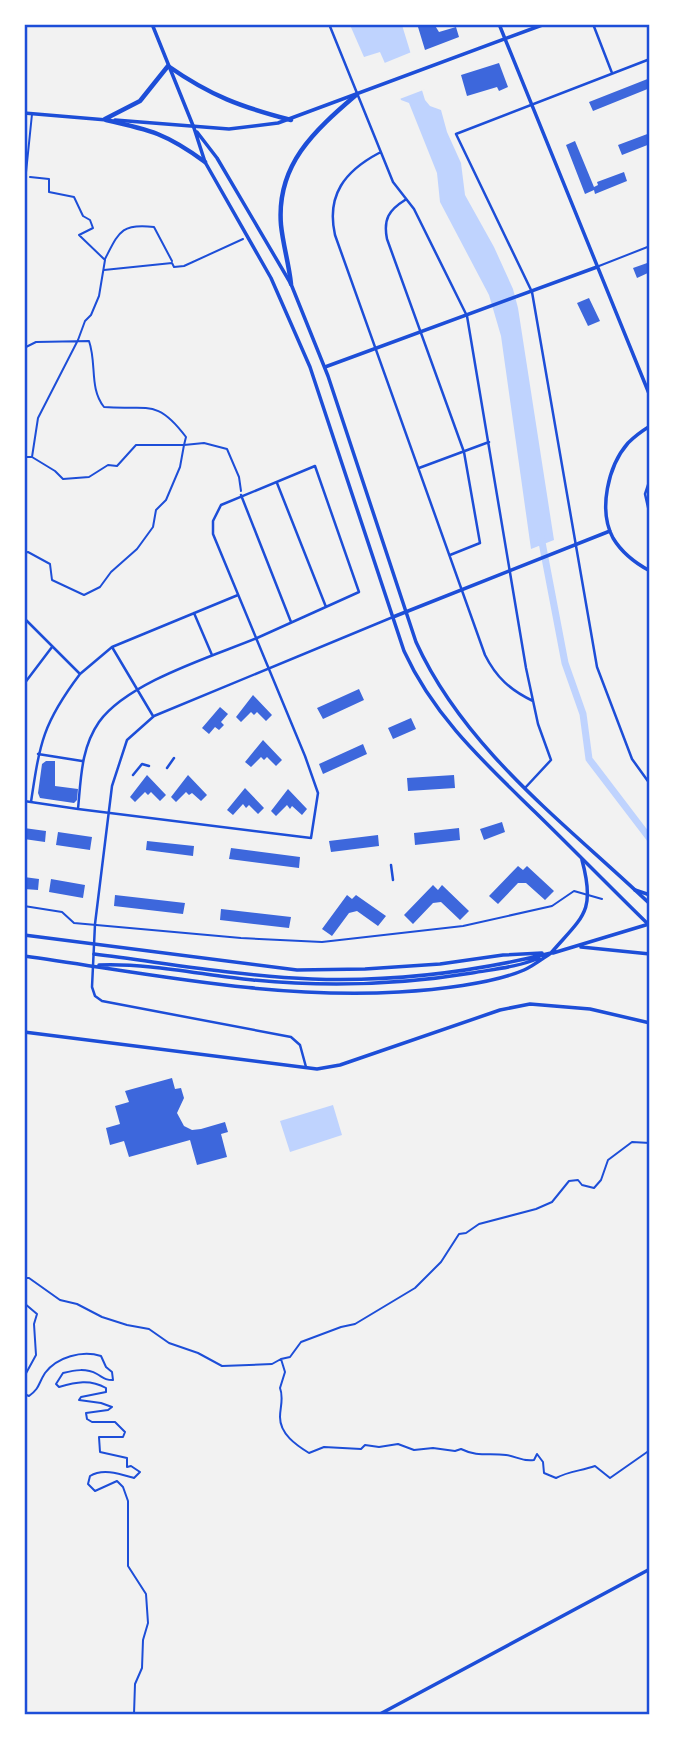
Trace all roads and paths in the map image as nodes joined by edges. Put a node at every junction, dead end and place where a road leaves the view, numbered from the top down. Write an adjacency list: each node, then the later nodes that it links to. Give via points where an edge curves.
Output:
1 (152, 24): 8 (street)
2 (329, 24): 10 (street)
3 (499, 24): 6 (street)
4 (545, 24): 6 (street)
5 (593, 24): 9 (street)
6 (505, 39): 10 (street); 11 (street)
7 (649, 59): 9 (street)
8 (168, 66): 14 (main road, via 140,101); 15 (main road, via 228,102); 16 (street)
9 (612, 73): 11 (street)
10 (356, 95): 15 (street); 17 (street); 28 (main road, via 309,138 282,194 281,224)
11 (531, 104): 26 (street); 29 (street, via 456,134)
12 (24, 113): 13 (street)
13 (32, 113): 14 (street); 19 (street)
14 (105, 120): 16 (street); 18 (main road, via 166,136)
15 (291, 120): 16 (street, via 238,129)
16 (194, 128): 18 (street); 28 (street, via 217,158)
17 (380, 152): 21 (street); 34 (street, via 345,178 335,199 333,220)
18 (205, 162): 22 (street)
19 (26, 176): 20 (street); 24 (path, via 49,179 49,192 74,197 93,228 79,235)
20 (24, 192)
21 (405, 200): 30 (street); 31 (street, via 392,208 386,231)
22 (247, 237): 25 (path, via 184,266); 59 (street, via 271,278 310,367)
23 (649, 246): 26 (street)
24 (105, 260): 25 (path, via 116,237 125,227 136,225 154,227); 27 (path)
25 (172, 263): 27 (path)
26 (597, 267): 29 (street); 36 (street)
27 (103, 270): 32 (path, via 92,316 85,321)
28 (291, 284): 35 (street)
29 (530, 293): 30 (street); 49 (street)
30 (469, 315): 31 (street); 38 (street)
31 (421, 333): 34 (street); 40 (street)
32 (78, 340): 33 (path, via 36,342); 39 (path, via 89,341 96,397 104,407 159,409 186,437); 42 (path, via 38,418)
33 (24, 348)
34 (376, 349): 35 (street); 43 (street)
35 (325, 367): 57 (street)
36 (649, 396)
37 (649, 426): 48 (street, via 628,443 614,466 607,496)
38 (489, 442): 40 (street); 52 (street)
39 (184, 445): 42 (path, via 136,445 117,466 108,465 89,477 63,479); 46 (path, via 204,443 227,449); 50 (path, via 180,467 166,500 156,510 153,527 100,587 84,595 52,580 50,564)
40 (464, 452): 43 (street); 51 (street, via 480,543)
41 (24, 457): 42 (path)
42 (32, 457)
43 (419, 468): 51 (street)
44 (649, 479): 47 (street, via 645,494)
45 (277, 482): 46 (street); 56 (street); 56 (street, via 315,467 359,592)
46 (241, 495): 55 (street, via 220,505 213,520 213,534); 61 (street)
47 (649, 514)
48 (610, 531): 49 (street); 53 (street, via 621,549)
49 (574, 546): 52 (street); 78 (street, via 597,667 632,759)
50 (24, 553)
51 (450, 555): 54 (street)
52 (513, 570): 54 (street); 70 (street)
53 (649, 571)
54 (462, 590): 57 (street); 70 (street, via 494,672 509,688)
55 (238, 595): 58 (street); 62 (street)
56 (326, 607): 61 (street)
57 (407, 611): 59 (street); 79 (street, via 430,672 457,713)
58 (194, 613): 64 (street); 65 (street)
59 (393, 617): 66 (street); 84 (street, via 417,680 446,720)
60 (24, 618): 63 (street)
61 (291, 622): 62 (street)
62 (257, 638): 65 (street); 66 (street)
63 (52, 647): 67 (street); 68 (street)
64 (112, 647): 67 (street); 69 (street)
65 (213, 656): 69 (street)
66 (270, 669): 71 (street); 83 (street, via 318,793 311,838)
67 (80, 674): 72 (street, via 52,714)
68 (24, 684)
69 (137, 689): 71 (street); 74 (street, via 99,722)
70 (533, 701): 79 (street, via 551,760)
71 (153, 716): 83 (street, via 127,740)
72 (38, 754): 74 (street); 81 (street)
73 (174, 758): 76 (street)
74 (82, 761): 82 (street)
75 (149, 766): 77 (street, via 142,764)
76 (167, 768)
77 (133, 775)
78 (649, 784)
79 (524, 788): 87 (street)
80 (24, 801): 81 (street)
81 (31, 802): 82 (street)
82 (78, 809): 83 (street)
83 (108, 813): 93 (street)
84 (582, 858): 89 (street); 94 (street)
85 (391, 865): 86 (street)
86 (393, 880)
87 (635, 890): 88 (street); 91 (street)
88 (649, 895)
89 (589, 896): 90 (street); 93 (street, via 574,891 552,906 463,926 322,942); 98 (street, via 582,917)
90 (602, 899)
91 (649, 904)
92 (24, 906): 93 (street, via 62,912 74,923)
93 (95, 924): 96 (street)
94 (649, 925): 97 (street)
95 (24, 935): 96 (street)
96 (95, 945): 98 (street, via 298,970 365,970); 99 (street)
97 (576, 947): 98 (street); 100 (street)
98 (551, 953): 99 (street, via 439,974 374,979 312,979); 102 (street, via 523,965 367,985); 102 (street, via 509,975 438,989 363,993 298,993 202,984)
99 (94, 954): 102 (street)
100 (649, 954)
101 (24, 956): 102 (street)
102 (94, 966): 105 (street, via 92,987 102,1001 291,1037 300,1045)
103 (649, 1023): 105 (street, via 590,1009 530,1003 340,1065)
104 (24, 1031): 105 (street)
105 (306, 1067)
106 (649, 1143): 109 (path, via 632,1142 608,1160 594,1188 569,1181 552,1202 459,1234 441,1262 415,1288 355,1324 302,1342 290,1357)
107 (24, 1278): 109 (path, via 61,1300 149,1329 222,1366 271,1364)
108 (24, 1303): 110 (path, via 37,1314 36,1355)
109 (281, 1359): 112 (path, via 285,1373 280,1421 290,1441 309,1453 324,1447 398,1444 414,1450 461,1449 474,1456 509,1455 529,1461 537,1454 544,1473 556,1478 595,1466 610,1478)
110 (24, 1377)
111 (24, 1394): 114 (path, via 29,1396 38,1389 56,1361 89,1352 101,1356 112,1371 113,1380 107,1380 79,1369 63,1373 56,1384 95,1382 106,1388 106,1392 79,1400 112,1407 86,1413 92,1422 115,1422 125,1432 123,1437 99,1437 100,1451 127,1458 127,1466 139,1472 134,1478 96,1473 88,1485 94,1491 117,1481 128,1501 128,1566 146,1594 148,1623 142,1668 135,1684)
112 (649, 1450)
113 (649, 1569): 115 (street)
114 (134, 1714)
115 (380, 1714)

